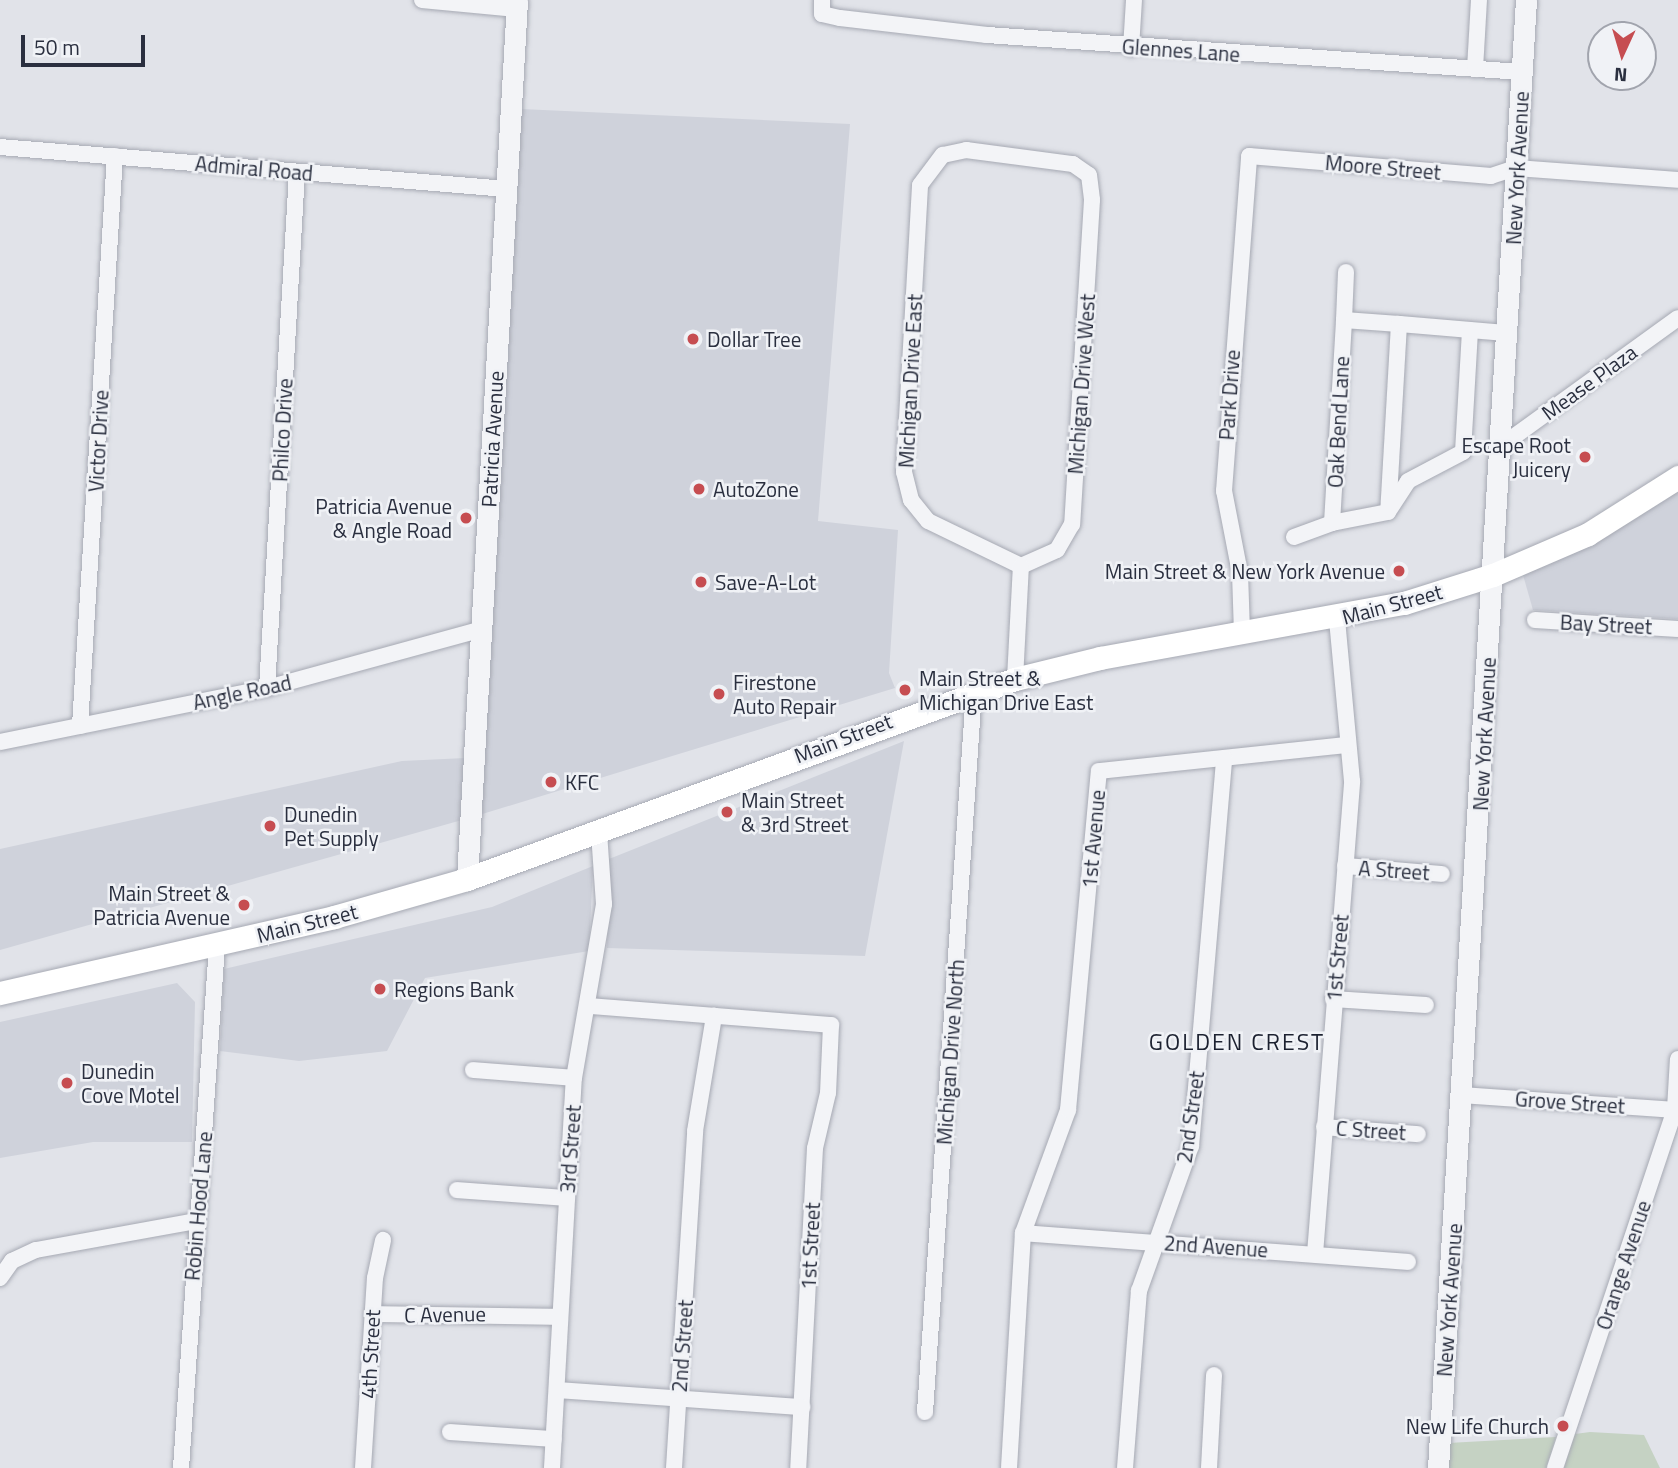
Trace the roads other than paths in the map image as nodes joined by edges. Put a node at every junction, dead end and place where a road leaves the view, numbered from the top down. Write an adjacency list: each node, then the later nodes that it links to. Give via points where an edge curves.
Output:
1 (422, 0): 6 (street)
2 (822, 0): 7 (street, Glennes Lane, via 821,14 840,18)
3 (1134, 0): 7 (street)
4 (1479, 0): 8 (street)
5 (1526, 0): 9 (street, New York Avenue)
6 (517, 4): 17 (street, Patricia Avenue)
7 (1131, 48): 8 (street, Glennes Lane)
8 (1475, 69): 9 (street, Glennes Lane)
9 (1522, 72): 13 (street, New York Avenue)
10 (0, 147): 11 (street, Admiral Road)
11 (115, 156): 14 (street, Admiral Road); 39 (street, Victor Drive)
12 (1249, 156): 13 (street, Moore Street, via 1491,176); 35 (street, Park Drive, via 1224,491 1240,573)
13 (1516, 168): 15 (street, Moore Street); 23 (street, New York Avenue)
14 (297, 172): 17 (street, Admiral Road); 37 (street, Philco Drive)
15 (1678, 180)
16 (920, 185): 29 (street, Michigan Drive East, via 904,472 911,500 928,521); 29 (street, Michigan Drive West, via 943,155 966,150 1033,154 1088,175 1092,200 1072,524 1058,550)
17 (507, 189): 34 (street, Patricia Avenue)
18 (1346, 272): 20 (street, Oak Bend Lane)
19 (1678, 318): 24 (street, Mease Plaza)
20 (1344, 320): 21 (street); 27 (street, Oak Bend Lane)
21 (1399, 324): 22 (street); 26 (street)
22 (1470, 330): 23 (street); 26 (street, via 1463,452 1408,481)
23 (1507, 333): 24 (street, New York Avenue)
24 (1501, 446): 30 (street, New York Avenue)
25 (1678, 477): 30 (main road, Main Street, via 1588,534)
26 (1388, 512): 27 (street)
27 (1332, 523): 28 (street)
28 (1294, 537)
29 (1021, 566): 36 (street)
30 (1493, 575): 31 (main road, Main Street); 56 (street, New York Avenue)
31 (1336, 619): 35 (main road, Main Street); 41 (street)
32 (1535, 620): 33 (street, Bay Street)
33 (1678, 628)
34 (482, 629): 37 (street, Angle Road); 46 (street, Patricia Avenue)
35 (1242, 633): 36 (main road, Main Street)
36 (1016, 680): 38 (main road, Main Street)
37 (267, 688): 39 (street, Angle Road)
38 (974, 692): 43 (main road, Main Street); 75 (street, Michigan Drive North)
39 (80, 726): 40 (street, Angle Road)
40 (0, 742)
41 (1349, 745): 42 (street, 1st Avenue); 44 (street, 1st Street)
42 (1224, 758): 63 (street, 1st Avenue, via 1099,771 1068,1110); 65 (street, 2nd Street, via 1191,1146)
43 (599, 833): 46 (main road, Main Street); 51 (street, 3rd Street, via 604,904)
44 (1345, 866): 45 (street, A Street); 49 (street, 1st Street)
45 (1442, 874)
46 (467, 879): 47 (main road, Main Street)
47 (217, 945): 48 (main road, Main Street); 62 (street, Robin Hood Lane)
48 (0, 993)
49 (1333, 999): 50 (street); 58 (street, 1st Street)
50 (1426, 1005)
51 (590, 1006): 52 (street); 55 (street, 3rd Street)
52 (714, 1016): 73 (street, 2nd Street, via 695,1131); 74 (street, 1st Street, via 831,1025 828,1093 815,1148)
53 (1678, 1059): 57 (street, Orange Avenue)
54 (472, 1070): 55 (street)
55 (574, 1078): 61 (street, 3rd Street)
56 (1462, 1095): 57 (street, Grove Street); 86 (street, New York Avenue)
57 (1676, 1109): 87 (street, Orange Avenue)
58 (1324, 1127): 59 (street, C Street); 66 (street, 1st Street)
59 (1418, 1134)
60 (457, 1190): 61 (street)
61 (567, 1198): 70 (street, 3rd Street)
62 (195, 1221): 68 (street, via 36,1250 12,1261); 78 (street, Robin Hood Lane)
63 (1023, 1233): 65 (street, 2nd Avenue); 83 (street)
64 (383, 1240): 69 (street, 4th Street)
65 (1157, 1242): 66 (street, 2nd Avenue); 84 (street, 2nd Street, via 1139,1291)
66 (1315, 1254): 67 (street, 2nd Avenue)
67 (1408, 1262)
68 (0, 1278)
69 (372, 1314): 70 (street, C Avenue); 79 (street, 4th Street)
70 (559, 1317): 72 (street, 3rd Street)
71 (1214, 1375): 85 (street)
72 (558, 1390): 73 (street); 77 (street, 3rd Street)
73 (678, 1397): 74 (street); 81 (street, 2nd Street)
74 (802, 1408): 82 (street, 1st Street)
75 (925, 1412)
76 (450, 1432): 77 (street)
77 (554, 1439): 80 (street, 3rd Street)
78 (181, 1468)
79 (363, 1468)
80 (552, 1468)
81 (674, 1468)
82 (798, 1468)
83 (1009, 1468)
84 (1125, 1468)
85 (1209, 1468)
86 (1438, 1468)
87 (1555, 1468)

